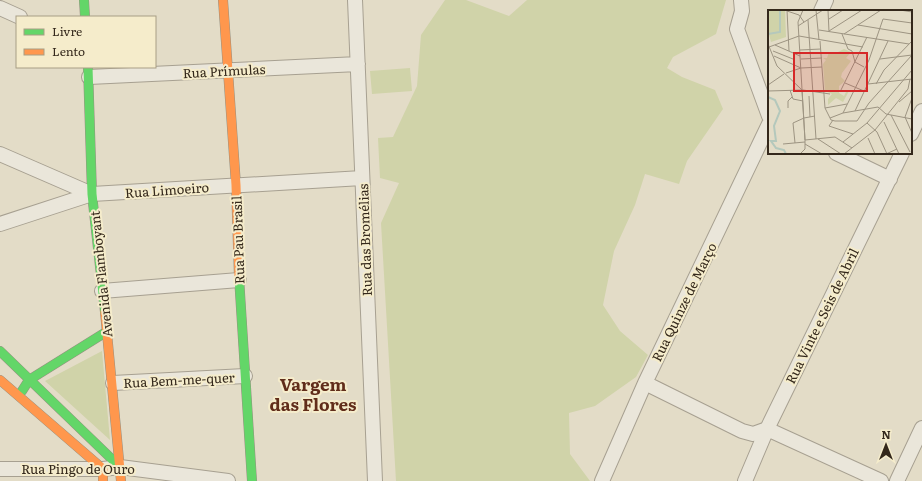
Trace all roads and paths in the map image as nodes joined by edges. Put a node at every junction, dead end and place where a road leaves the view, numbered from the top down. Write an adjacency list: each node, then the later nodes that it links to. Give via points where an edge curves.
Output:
1 (84, 0): 9 (street)
2 (222, 0): 11 (street, Rua Pau Brasil)
3 (355, 0): 10 (street, Rua das Bromélias)
4 (740, 0): 14 (street, via 742,11 737,29)
5 (826, 0): 7 (street)
6 (0, 8): 8 (street)
7 (821, 10)
8 (18, 16)
9 (85, 16)
10 (358, 64): 11 (street, Rua Prímulas); 20 (street, Rua das Bromélias)
11 (227, 71): 12 (street, Rua Prímulas); 22 (street, Rua Pau Brasil)
12 (89, 72): 23 (street, Avenida Flamboyant)
13 (922, 111): 16 (street)
14 (768, 113)
15 (768, 126): 33 (street, Rua Quinze de Março)
16 (912, 132)
17 (0, 154): 23 (street)
18 (838, 154): 21 (street)
19 (902, 154): 21 (street, Rua Vinte e Seis de Abril)
20 (362, 178): 22 (street, Rua Limoeiro); 43 (street, Rua das Bromélias)
21 (890, 179): 36 (street, Rua Vinte e Seis de Abril)
22 (236, 185): 23 (street, Rua Limoeiro); 25 (street, Rua Pau Brasil)
23 (92, 194): 24 (street, Rua Limoeiro); 26 (street, Avenida Flamboyant)
24 (0, 224)
25 (239, 280): 26 (street); 29 (street, Rua Pau Brasil)
26 (102, 291): 27 (street, Avenida Flamboyant)
27 (106, 332): 31 (street); 32 (street, Avenida Flamboyant)
28 (0, 351): 31 (street)
29 (245, 376): 32 (street, Rua Bem-me-quer); 42 (street, Rua Pau Brasil)
30 (0, 380): 34 (street)
31 (29, 380): 34 (street); 37 (street)
32 (113, 383): 37 (street, Avenida Flamboyant)
33 (645, 383): 36 (street, via 742,431 753,434); 44 (street, Rua Quinze de Março)
34 (18, 397): 39 (street)
35 (922, 428): 47 (street)
36 (767, 429): 45 (street, Rua Vinte e Seis de Abril); 46 (street)
37 (120, 467): 39 (street, Rua Pingo de Ouro); 40 (street, Avenida Flamboyant); 41 (street, Rua Pingo de Ouro)
38 (0, 469): 39 (street, Rua Pingo de Ouro)
39 (103, 475)
40 (121, 481)
41 (228, 481)
42 (252, 481)
43 (375, 481)
44 (602, 481)
45 (746, 481)
46 (881, 481)
47 (897, 481)

